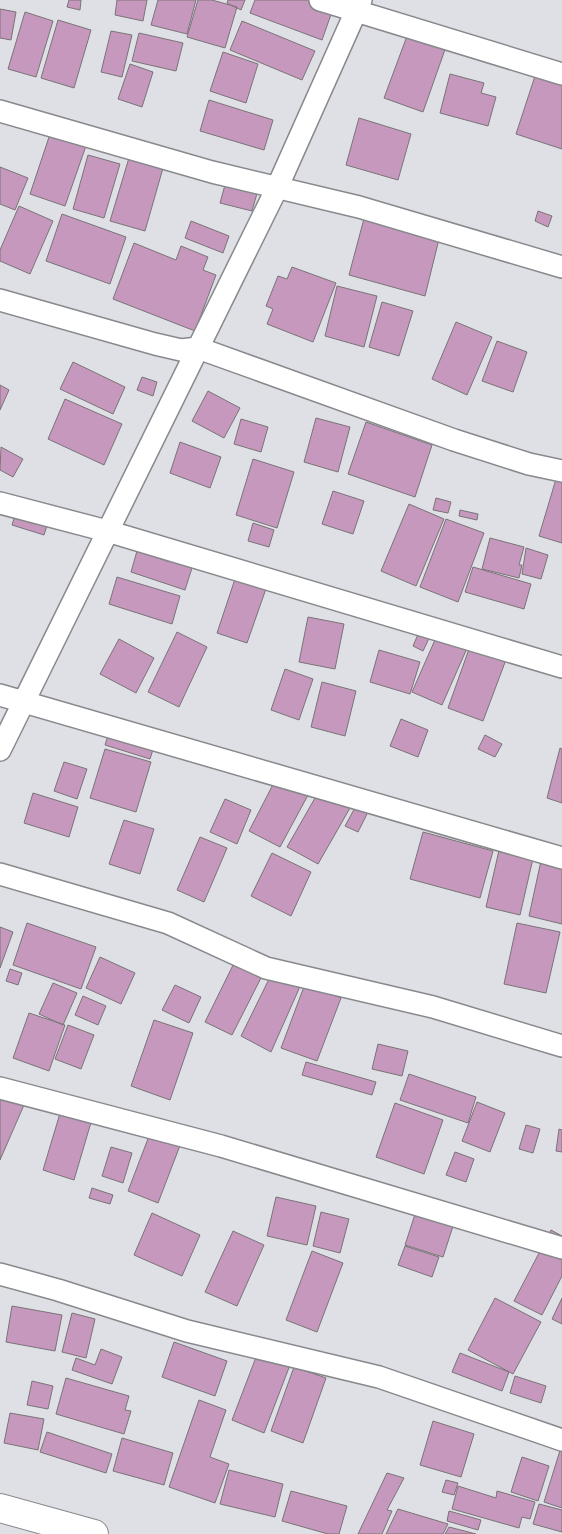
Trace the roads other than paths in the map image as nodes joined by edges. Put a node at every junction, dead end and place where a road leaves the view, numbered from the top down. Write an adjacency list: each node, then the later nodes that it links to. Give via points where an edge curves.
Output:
1 (320, 0): 2 (street)
2 (358, 6): 3 (street); 5 (street)
3 (562, 74)
4 (0, 111): 5 (street)
5 (277, 188): 6 (street, via 358,207); 8 (street)
6 (562, 267)
7 (0, 300): 8 (street, via 155,344 181,350)
8 (198, 348): 9 (street, via 454,440); 11 (street)
9 (562, 471)
10 (0, 503): 11 (street)
11 (107, 531): 12 (street); 14 (street)
12 (562, 667)
13 (0, 695): 14 (street)
14 (22, 702): 15 (street); 16 (street)
15 (0, 750)
16 (562, 858)
17 (0, 874): 18 (street, via 168,923 266,968 433,1007)
18 (562, 1046)
19 (0, 1088): 20 (street, via 221,1146)
20 (562, 1248)
21 (0, 1274): 22 (street, via 187,1331 379,1377)
22 (562, 1440)
23 (0, 1508): 24 (highway)
24 (94, 1534)

